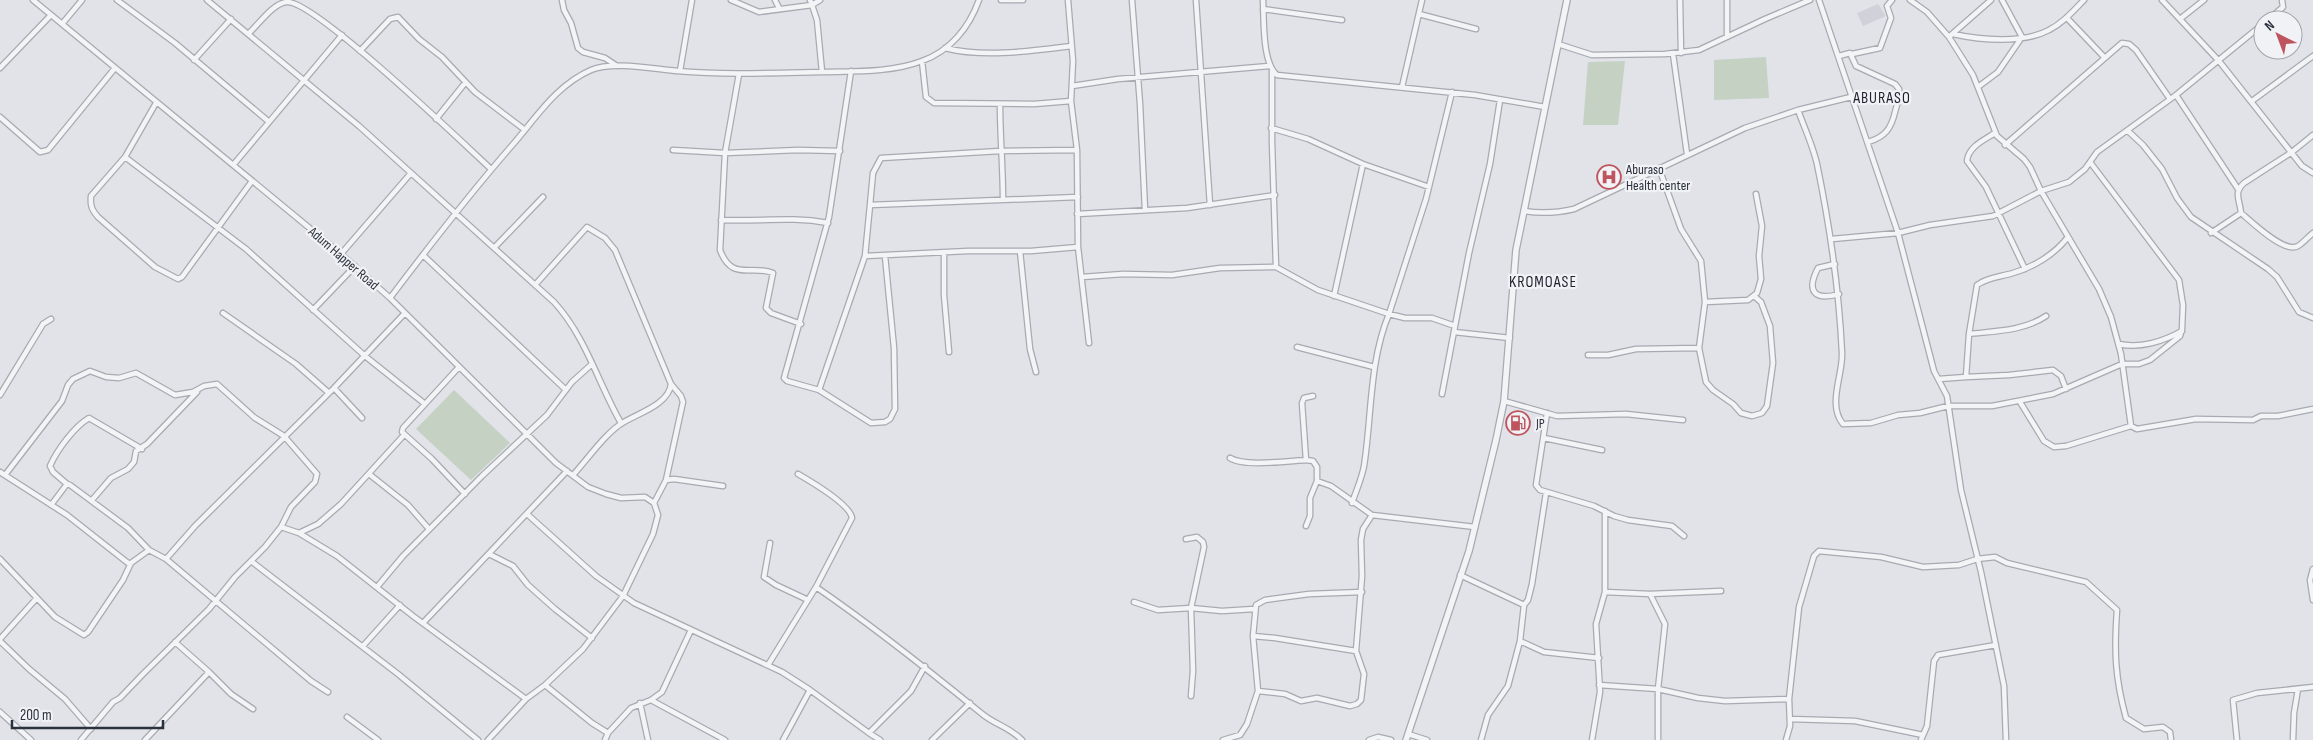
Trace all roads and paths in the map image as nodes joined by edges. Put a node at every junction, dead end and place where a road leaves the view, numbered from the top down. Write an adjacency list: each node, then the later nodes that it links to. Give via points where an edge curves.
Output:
1 (33, 0): 33 (street, Adum Happer Road)
2 (82, 0): 39 (street)
3 (118, 0): 57 (street)
4 (207, 0): 36 (street)
5 (562, 0): 60 (street, via 578,48)
6 (692, 0): 66 (street)
7 (732, 0): 31 (street, via 759,12)
8 (775, 0): 31 (street)
9 (820, 0): 30 (street)
10 (979, 0): 49 (street, via 968,26)
11 (1001, 0): 12 (street)
12 (1023, 0)
13 (1068, 0): 48 (street)
14 (1132, 0): 69 (street)
15 (1196, 0): 65 (street)
16 (1263, 0): 32 (street)
17 (1422, 0): 34 (street)
18 (1567, 0): 47 (street)
19 (1680, 0): 51 (street)
20 (1727, 0): 45 (street)
21 (1810, 0): 45 (street)
22 (1819, 0): 54 (street)
23 (1892, 0): 53 (street, via 1887,6 1891,18 1880,48)
24 (1910, 0): 44 (street)
25 (1991, 0): 44 (street)
26 (2002, 0): 46 (street)
27 (2084, 0): 35 (street)
28 (2162, 0): 38 (street)
29 (2204, 0): 38 (street)
30 (811, 2): 31 (street); 67 (street, via 817,20)
31 (779, 8)
32 (1263, 9): 37 (street); 63 (street)
33 (51, 14): 39 (street, Adum Happer Road); 61 (street)
34 (1419, 14): 40 (street); 73 (street)
35 (2067, 18): 46 (street, via 2047,31); 56 (street)
36 (231, 19): 42 (street); 57 (street)
37 (1342, 20)
38 (2180, 20): 59 (street)
39 (62, 24): 62 (street, Adum Happer Road)
40 (1476, 29)
41 (2253, 32): 59 (street)
42 (250, 33): 43 (street, via 277,6 294,2); 70 (street)
43 (342, 35): 50 (street); 70 (street)
44 (1951, 36): 46 (street, via 1999,40); 74 (street)
45 (1727, 37): 51 (street, via 1699,50)
46 (2022, 37): 74 (street, via 1998,72)
47 (1558, 44): 52 (street, via 1592,55); 84 (street)
48 (1071, 46): 49 (street, via 988,52); 72 (street)
49 (945, 48): 58 (street)
50 (360, 51): 71 (street, via 390,19 398,18 442,57); 87 (street)
51 (1681, 53): 52 (street)
52 (1673, 54): 102 (street)
53 (1852, 54): 54 (street); 94 (street, via 1856,66 1895,84 1900,91 1890,128 1882,137)
54 (1839, 56): 77 (street)
55 (2313, 56): 81 (street)
56 (2105, 58): 78 (street, via 2122,43 2129,44); 95 (street)
57 (194, 60): 88 (street)
58 (922, 61): 64 (street, via 887,69); 83 (street, via 926,97 934,103)
59 (2219, 61): 76 (street); 81 (street)
60 (616, 66): 66 (street); 90 (street, via 594,69 575,78 544,106)
61 (0, 68)
62 (115, 68): 82 (street, Adum Happer Road); 86 (street, via 48,150 40,152)
63 (1270, 68): 65 (street); 73 (street, via 1277,75); 89 (street)
64 (851, 71): 67 (street); 98 (street)
65 (1200, 71): 69 (street); 120 (street)
66 (680, 72): 68 (street)
67 (822, 72): 68 (street)
68 (739, 74): 101 (street)
69 (1138, 78): 72 (street); 122 (street)
70 (305, 80): 88 (street); 110 (street)
71 (465, 83): 87 (street); 90 (street)
72 (1072, 86): 80 (street)
73 (1402, 87): 75 (street)
74 (1978, 87): 92 (street)
75 (1452, 92): 79 (street); 112 (street)
76 (2176, 95): 78 (street); 113 (street)
77 (1851, 97): 85 (street); 94 (street)
78 (2170, 99): 91 (street)
79 (1500, 100): 84 (street); 163 (street, via 1490,164)
80 (1071, 101): 83 (street); 97 (street)
81 (2252, 101): 100 (street)
82 (156, 103): 103 (street); 105 (street, Adum Happer Road)
83 (1000, 104): 99 (street)
84 (1545, 107): 123 (street)
85 (1798, 110): 102 (street, via 1745,128); 135 (street, via 1817,162)
86 (0, 117)
87 (436, 119): 108 (street)
88 (268, 122): 105 (street)
89 (1272, 128): 106 (street); 116 (street)
90 (525, 130): 108 (street)
91 (2128, 131): 104 (street, via 2097,152); 132 (street, via 2162,169 2191,217)
92 (1995, 133): 95 (street); 124 (street, via 1974,148 1967,161 1986,187)
93 (2313, 135): 100 (street)
94 (1868, 142): 131 (street)
95 (2005, 145): 114 (street, via 2024,159)
96 (673, 150): 101 (street)
97 (1077, 150): 99 (street); 118 (street)
98 (840, 151): 101 (street); 129 (street)
99 (1000, 151): 119 (street); 121 (street, via 881,158 873,173)
100 (2292, 152): 109 (street, via 2302,166); 113 (street)
101 (725, 153): 128 (street)
102 (1687, 154): 107 (street)
103 (126, 157): 130 (street); 130 (street, via 91,196 92,209 155,267 178,279 182,277)
104 (2090, 162): 114 (street, via 2069,182); 164 (street, via 2179,280 2183,305)
105 (234, 164): 111 (street, Adum Happer Road)
106 (1363, 164): 112 (street); 151 (street)
107 (1659, 168): 123 (street, via 1574,209 1547,214); 154 (street, via 1681,229 1701,261)
108 (491, 169): 126 (street)
109 (2313, 173)
110 (411, 174): 126 (street); 140 (street)
111 (252, 181): 130 (street); 140 (street, Adum Happer Road)
112 (1429, 187): 158 (street)
113 (2238, 189): 125 (street)
114 (2041, 191): 124 (street); 134 (street)
115 (1756, 194): 152 (street, via 1762,226 1761,279)
116 (1275, 195): 120 (street); 146 (street)
117 (543, 197): 137 (street)
118 (1078, 197): 119 (street); 127 (street)
119 (1003, 200): 121 (street)
120 (1210, 204): 122 (street)
121 (870, 205): 142 (street)
122 (1145, 210): 127 (street)
123 (1524, 211): 166 (street, via 1516,250)
124 (1998, 213): 131 (street); 147 (street)
125 (2241, 213): 132 (street); 133 (street, via 2268,236 2289,247 2296,247)
126 (455, 214): 137 (street); 141 (street)
127 (1077, 214): 136 (street)
128 (721, 220): 129 (street, via 777,218); 162 (street, via 720,250 723,257 735,269 774,273 766,308)
129 (828, 223): 162 (street)
130 (218, 229): 155 (street, via 271,270)
131 (1898, 232): 135 (street); 180 (street, via 1934,372)
132 (2211, 233): 160 (street, via 2268,269 2277,277 2299,312)
133 (2313, 233)
134 (2068, 237): 147 (street, via 2054,252); 168 (street, via 2106,302)
135 (1832, 239): 144 (street)
136 (1078, 247): 138 (street); 148 (street)
137 (494, 248): 149 (street)
138 (1020, 251): 139 (street); 178 (street, via 1030,349)
139 (944, 253): 143 (street); 171 (street)
140 (341, 254): 145 (street, Adum Happer Road)
141 (423, 255): 153 (street); 185 (street)
142 (865, 256): 143 (street); 186 (street)
143 (885, 256): 186 (street, via 894,348 893,416 885,422 871,423)
144 (1835, 264): 150 (street); 150 (street, via 1818,268 1813,276 1812,289 1820,298)
145 (354, 266): 153 (street, Adum Happer Road); 155 (street)
146 (1276, 267): 148 (street, via 1220,268 1172,275); 151 (street, via 1306,285)
147 (2025, 269): 165 (street, via 1984,280 1977,286)
148 (1082, 277): 167 (street)
149 (535, 285): 174 (street, via 564,313 582,340); 181 (street, via 586,227 605,238 619,258)
150 (1839, 294): 194 (street, via 1842,362 1836,396 1838,415 1843,424 1871,423)
151 (1334, 296): 158 (street)
152 (1754, 296): 154 (street, via 1748,300); 170 (street, via 1761,302 1773,340 1771,386 1767,406 1762,413 1746,416 1708,386)
153 (390, 298): 157 (street, Adum Happer Road)
154 (1705, 302): 170 (street)
155 (313, 310): 173 (street)
156 (223, 313): 187 (street, via 296,364)
157 (405, 313): 173 (street); 177 (street, Adum Happer Road)
158 (1389, 314): 163 (street, via 1405,318 1432,318); 176 (street)
159 (2046, 316): 165 (street, via 2018,328)
160 (2313, 318)
161 (50, 319): 189 (street, via 43,324)
162 (801, 324): 186 (street, via 784,378)
163 (1455, 329): 166 (street); 188 (street)
164 (2182, 331): 168 (street, via 2166,340 2126,346); 175 (street, via 2150,360)
165 (1969, 334): 179 (street)
166 (1510, 338): 191 (street)
167 (1089, 343)
168 (2119, 344): 175 (street)
169 (1298, 347): 176 (street)
170 (1699, 348): 172 (street, via 1636,349)
171 (949, 352)
172 (1588, 355)
173 (365, 356): 182 (street); 193 (street)
174 (592, 364): 185 (street); 199 (street)
175 (2122, 364): 183 (street); 200 (street)
176 (1374, 367): 223 (street, via 1364,468)
177 (459, 368): 193 (street); 201 (street, Adum Happer Road)
178 (1036, 372)
179 (1966, 377): 180 (street); 183 (street, via 2053,370 2061,376)
180 (1939, 379): 194 (street)
181 (671, 384): 199 (street, via 667,395 660,401); 215 (street, via 683,402)
182 (334, 388): 187 (street); 197 (street)
183 (2066, 389): 192 (street)
184 (198, 390): 203 (street, via 217,384 255,418); 205 (street); 213 (street, via 175,395 136,373 119,378 83,372 68,385 62,401)
185 (566, 390): 201 (street, via 548,415)
186 (818, 390)
187 (329, 393): 203 (street)
188 (1442, 394)
189 (0, 395)
190 (1314, 396): 208 (street, via 1304,398 1302,403)
191 (1504, 400): 196 (street); 229 (street)
192 (2020, 402): 194 (street); 200 (street, via 2044,441 2054,447)
193 (425, 404): 202 (street, via 403,428)
194 (1948, 406): 240 (street, via 1961,490)
195 (2313, 409): 200 (street, via 2253,420 2210,418 2137,429)
196 (1548, 413): 198 (street, via 1557,416 1626,414); 204 (street)
197 (362, 418)
198 (1683, 420)
199 (621, 423): 214 (street)
200 (2131, 426)
201 (526, 434): 209 (street, Adum Happer Road); 220 (street)
202 (404, 435): 211 (street); 220 (street)
203 (284, 436): 230 (street, via 317,474 315,482 287,513); 239 (street)
204 (1544, 438): 206 (street); 219 (street, via 1536,484)
205 (142, 449): 217 (street, via 89,418 70,436 50,466 52,472); 221 (street, via 136,451 134,462 128,469 111,478)
206 (1602, 450)
207 (1230, 458): 208 (street, via 1256,463)
208 (1306, 460): 216 (street, via 1313,461 1317,467)
209 (566, 471): 214 (street, Adum Happer Road); 226 (street)
210 (0, 472): 213 (street)
211 (369, 474): 231 (street, via 408,505); 232 (street, via 318,524)
212 (798, 474): 246 (street, via 822,489 852,515)
213 (6, 475): 224 (street)
214 (573, 475): 222 (street, Adum Happer Road, via 613,497 645,497)
215 (666, 480): 218 (street); 222 (street)
216 (1317, 481): 223 (street, via 1331,486); 228 (street, via 1310,498 1310,516)
217 (68, 484): 221 (street); 224 (street)
218 (723, 486)
219 (1546, 493): 225 (street); 258 (street, via 1532,584)
220 (465, 494): 231 (street)
221 (92, 500): 236 (street, via 128,528)
222 (654, 502): 251 (street, via 658,515 653,534)
223 (1352, 503): 227 (street)
224 (51, 505): 242 (street)
225 (1605, 511): 233 (street, via 1628,520 1672,526); 248 (street)
226 (528, 514): 237 (street); 251 (street, via 596,576)
227 (1372, 515): 229 (street); 247 (street, via 1363,529 1361,540)
228 (1306, 526)
229 (1475, 527): 244 (street)
230 (281, 528): 232 (street); 241 (street)
231 (429, 529): 245 (street)
232 (299, 533): 245 (street, via 337,556)
233 (1684, 536)
234 (1186, 539): 259 (street, via 1197,537 1204,547)
235 (770, 543): 254 (street, via 764,577)
236 (149, 550): 239 (street); 242 (street)
237 (489, 554): 261 (street); 264 (street, via 513,566 528,585)
238 (0, 558): 252 (street)
239 (166, 559): 253 (street)
240 (1977, 559): 268 (street); 285 (street, via 1958,566 1923,567 1881,557 1819,552 1814,556 1799,607); 320 (street, via 1995,557 2007,563 2086,582 2097,591 2117,610 2114,648 2117,687 2126,718 2144,729 2163,727 2170,732)
241 (252, 561): 253 (street); 269 (street)
242 (131, 563): 252 (street, via 84,635 55,617)
243 (2313, 569): 255 (street, via 2310,580)
244 (1460, 575): 258 (street); 296 (street)
245 (377, 587): 257 (street)
246 (816, 587): 254 (street); 273 (street)
247 (1362, 592): 260 (street, via 1265,600); 270 (street)
248 (1605, 592): 250 (street); 271 (street, via 1596,624)
249 (1721, 592): 250 (street)
250 (1650, 594): 279 (street, via 1665,624)
251 (623, 596): 262 (street); 264 (street)
252 (36, 598): 265 (street)
253 (216, 599): 267 (street); 281 (street)
254 (808, 600): 272 (street)
255 (2313, 600)
256 (1134, 602): 259 (street, via 1158,610)
257 (400, 605): 261 (street); 269 (street)
258 (1524, 605): 266 (street)
259 (1191, 608): 260 (street, via 1222,611); 283 (street, via 1193,671)
260 (1254, 609): 263 (street)
261 (423, 623): 284 (street)
262 (691, 630): 272 (street); 286 (street, via 666,685)
263 (1253, 636): 270 (street); 282 (street)
264 (592, 638): 275 (street)
265 (0, 640): 293 (street, via 65,699)
266 (1520, 641): 271 (street, via 1544,652); 315 (street, via 1508,686 1488,715)
267 (175, 642): 274 (street); 293 (street, via 113,702)
268 (1996, 645): 297 (street, via 1938,655 1933,666 1927,726); 319 (street, via 2004,686)
269 (362, 646): 302 (street)
270 (1356, 651): 282 (street, via 1364,674 1361,700 1353,706 1312,697 1301,701 1285,694)
271 (1599, 658): 276 (street)
272 (768, 664): 280 (street)
273 (925, 666): 288 (street); 295 (street, via 911,690)
274 (209, 672): 289 (street); 300 (street)
275 (545, 685): 284 (street); 294 (street)
276 (1600, 685): 279 (street); 316 (street)
277 (2313, 687): 278 (street)
278 (2298, 688): 321 (street, via 2257,693 2233,700); 322 (street, via 2293,720)
279 (1658, 689): 285 (street, via 1725,701); 317 (street)
280 (810, 690): 295 (street); 307 (street)
281 (328, 692)
282 (1258, 692): 311 (street, via 1240,735)
283 (1190, 696)
284 (526, 699): 303 (street)
285 (1789, 699): 292 (street)
286 (652, 700): 287 (street); 306 (street)
287 (640, 703): 294 (street, via 631,708); 305 (street)
288 (970, 703): 309 (street); 310 (street, via 985,716 1011,729)
289 (253, 710)
290 (0, 712): 298 (street)
291 (347, 717): 301 (street)
292 (1790, 719): 297 (street, via 1847,720 1900,728); 318 (street)
293 (91, 729): 299 (street)
294 (608, 733): 304 (street)
295 (869, 733): 308 (street)
296 (1407, 737): 314 (street)
297 (1922, 737)
298 (31, 740)
299 (81, 740)
300 (145, 740)
301 (378, 740)
302 (478, 740)
303 (488, 740)
304 (605, 740)
305 (648, 740)
306 (725, 740)
307 (783, 740)
308 (880, 740)
309 (932, 740)
310 (1022, 740)
311 (1223, 740)
312 (1369, 740): 313 (street, via 1378,737)
313 (1391, 740)
314 (1427, 740)
315 (1481, 740)
316 (1592, 740)
317 (1658, 740)
318 (1786, 740)
319 (2006, 740)
320 (2171, 740)
321 (2237, 740)
322 (2294, 740)

